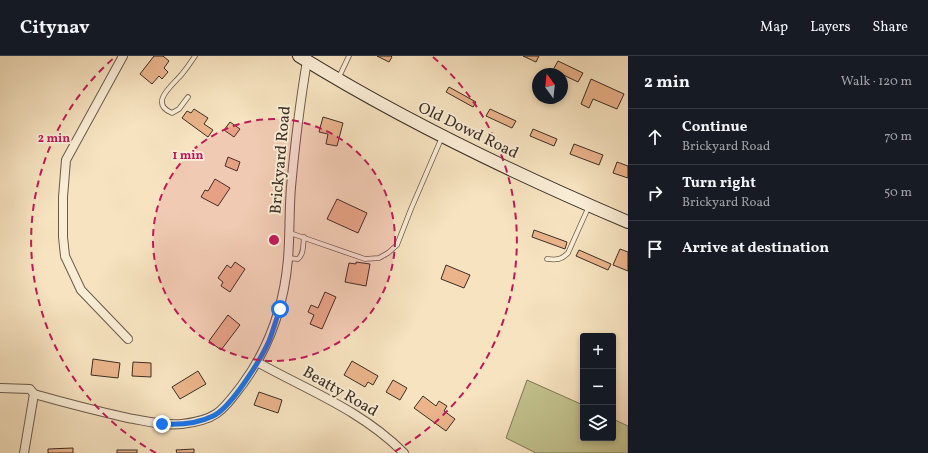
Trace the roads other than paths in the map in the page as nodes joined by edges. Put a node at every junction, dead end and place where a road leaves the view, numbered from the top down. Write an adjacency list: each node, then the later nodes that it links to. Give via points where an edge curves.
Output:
1 (123, 56): 14 (street, via 66,160 62,197 65,256 81,290)
2 (195, 56): 6 (lane, via 168,88 162,105 172,113 179,109)
3 (349, 56): 5 (lane)
4 (303, 58): 5 (street, Old Dowd Road); 10 (street, Brickyard Road)
5 (338, 80): 7 (street, Old Dowd Road)
6 (188, 97)
7 (442, 137): 8 (street, Old Dowd Road); 11 (lane, via 397,245 388,253 379,258 365,259)
8 (589, 205): 9 (street, Old Dowd Road); 13 (lane, via 568,253 556,260)
9 (628, 222)
10 (289, 232): 11 (lane); 12 (street, Brickyard Road)
11 (304, 237): 12 (lane, via 301,257)
12 (288, 258): 15 (street, Brickyard Road, via 280,309 269,341)
13 (546, 259)
14 (128, 339)
15 (257, 362): 17 (street, Brickyard Road, via 226,406 219,413 199,422 150,422); 19 (street, Beatty Road, via 362,418)
16 (0, 388): 17 (street, Brickyard Road, via 30,389)
17 (34, 394): 18 (street)
18 (24, 453)
19 (404, 453)

